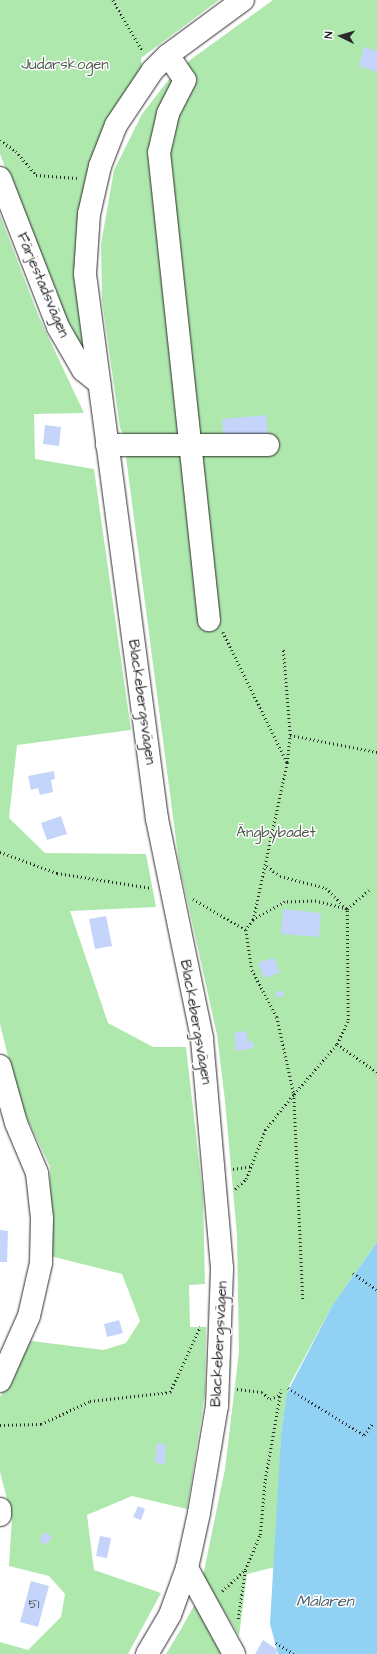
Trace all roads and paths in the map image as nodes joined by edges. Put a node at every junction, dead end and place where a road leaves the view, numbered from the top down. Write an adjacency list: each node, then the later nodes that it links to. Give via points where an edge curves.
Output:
1 (113, 0): 3 (path)
2 (243, 0): 3 (street, Blackebergsvägen)
3 (160, 62): 7 (street, Blackebergsvägen, via 116,125 100,166 89,214 85,274); 10 (street, via 185,80 168,114 159,152)
4 (0, 140): 6 (path, via 16,151 36,175)
5 (0, 178): 7 (street, Färjestadsvägen, via 58,327 83,370)
6 (81, 179)
7 (99, 383): 8 (street, Blackebergsvägen)
8 (108, 445): 10 (street); 18 (street, Blackebergsvägen)
9 (268, 445): 10 (street)
10 (192, 448): 11 (street)
11 (209, 620): 15 (path, via 223,633)
12 (283, 648): 13 (path)
13 (290, 734): 14 (path); 15 (path)
14 (377, 752)
15 (287, 763): 17 (path)
16 (0, 852): 18 (path, via 57,873)
17 (267, 866): 20 (path, via 280,876 326,888); 21 (path)
18 (163, 888): 22 (path); 29 (street, Blackebergsvägen, via 202,1038)
19 (369, 890): 20 (path)
20 (347, 909): 21 (path, via 301,900 285,902); 23 (path, via 349,1014)
21 (253, 920): 22 (path)
22 (246, 930): 26 (path, via 252,970 277,1017)
23 (337, 1044): 25 (path); 26 (path)
24 (0, 1066): 34 (street, via 16,1123 37,1173 42,1218 41,1263 29,1316)
25 (377, 1072)
26 (294, 1094): 27 (path, via 265,1130); 32 (path)
27 (251, 1166): 28 (path); 29 (path, via 237,1188)
28 (228, 1169)
29 (217, 1187): 43 (street, Blackebergsvägen, via 222,1268 222,1346 211,1454)
30 (353, 1273): 31 (path)
31 (377, 1290)
32 (303, 1300)
33 (203, 1326): 40 (path, via 198,1328 170,1392 90,1401 40,1424)
34 (0, 1381)
35 (232, 1388): 38 (path, via 262,1392 270,1399)
36 (288, 1388): 39 (path, via 364,1435)
37 (281, 1389): 38 (path)
38 (280, 1395): 44 (path, via 265,1480 260,1535)
39 (372, 1424)
40 (0, 1425)
41 (0, 1509): 42 (street)
42 (0, 1514)
43 (187, 1568): 45 (street); 48 (street, Blackebergsvägen, via 170,1615)
44 (245, 1570): 45 (path); 47 (path)
45 (206, 1603): 47 (street)
46 (276, 1643): 49 (path)
47 (232, 1651)
48 (147, 1654)
49 (294, 1654)

